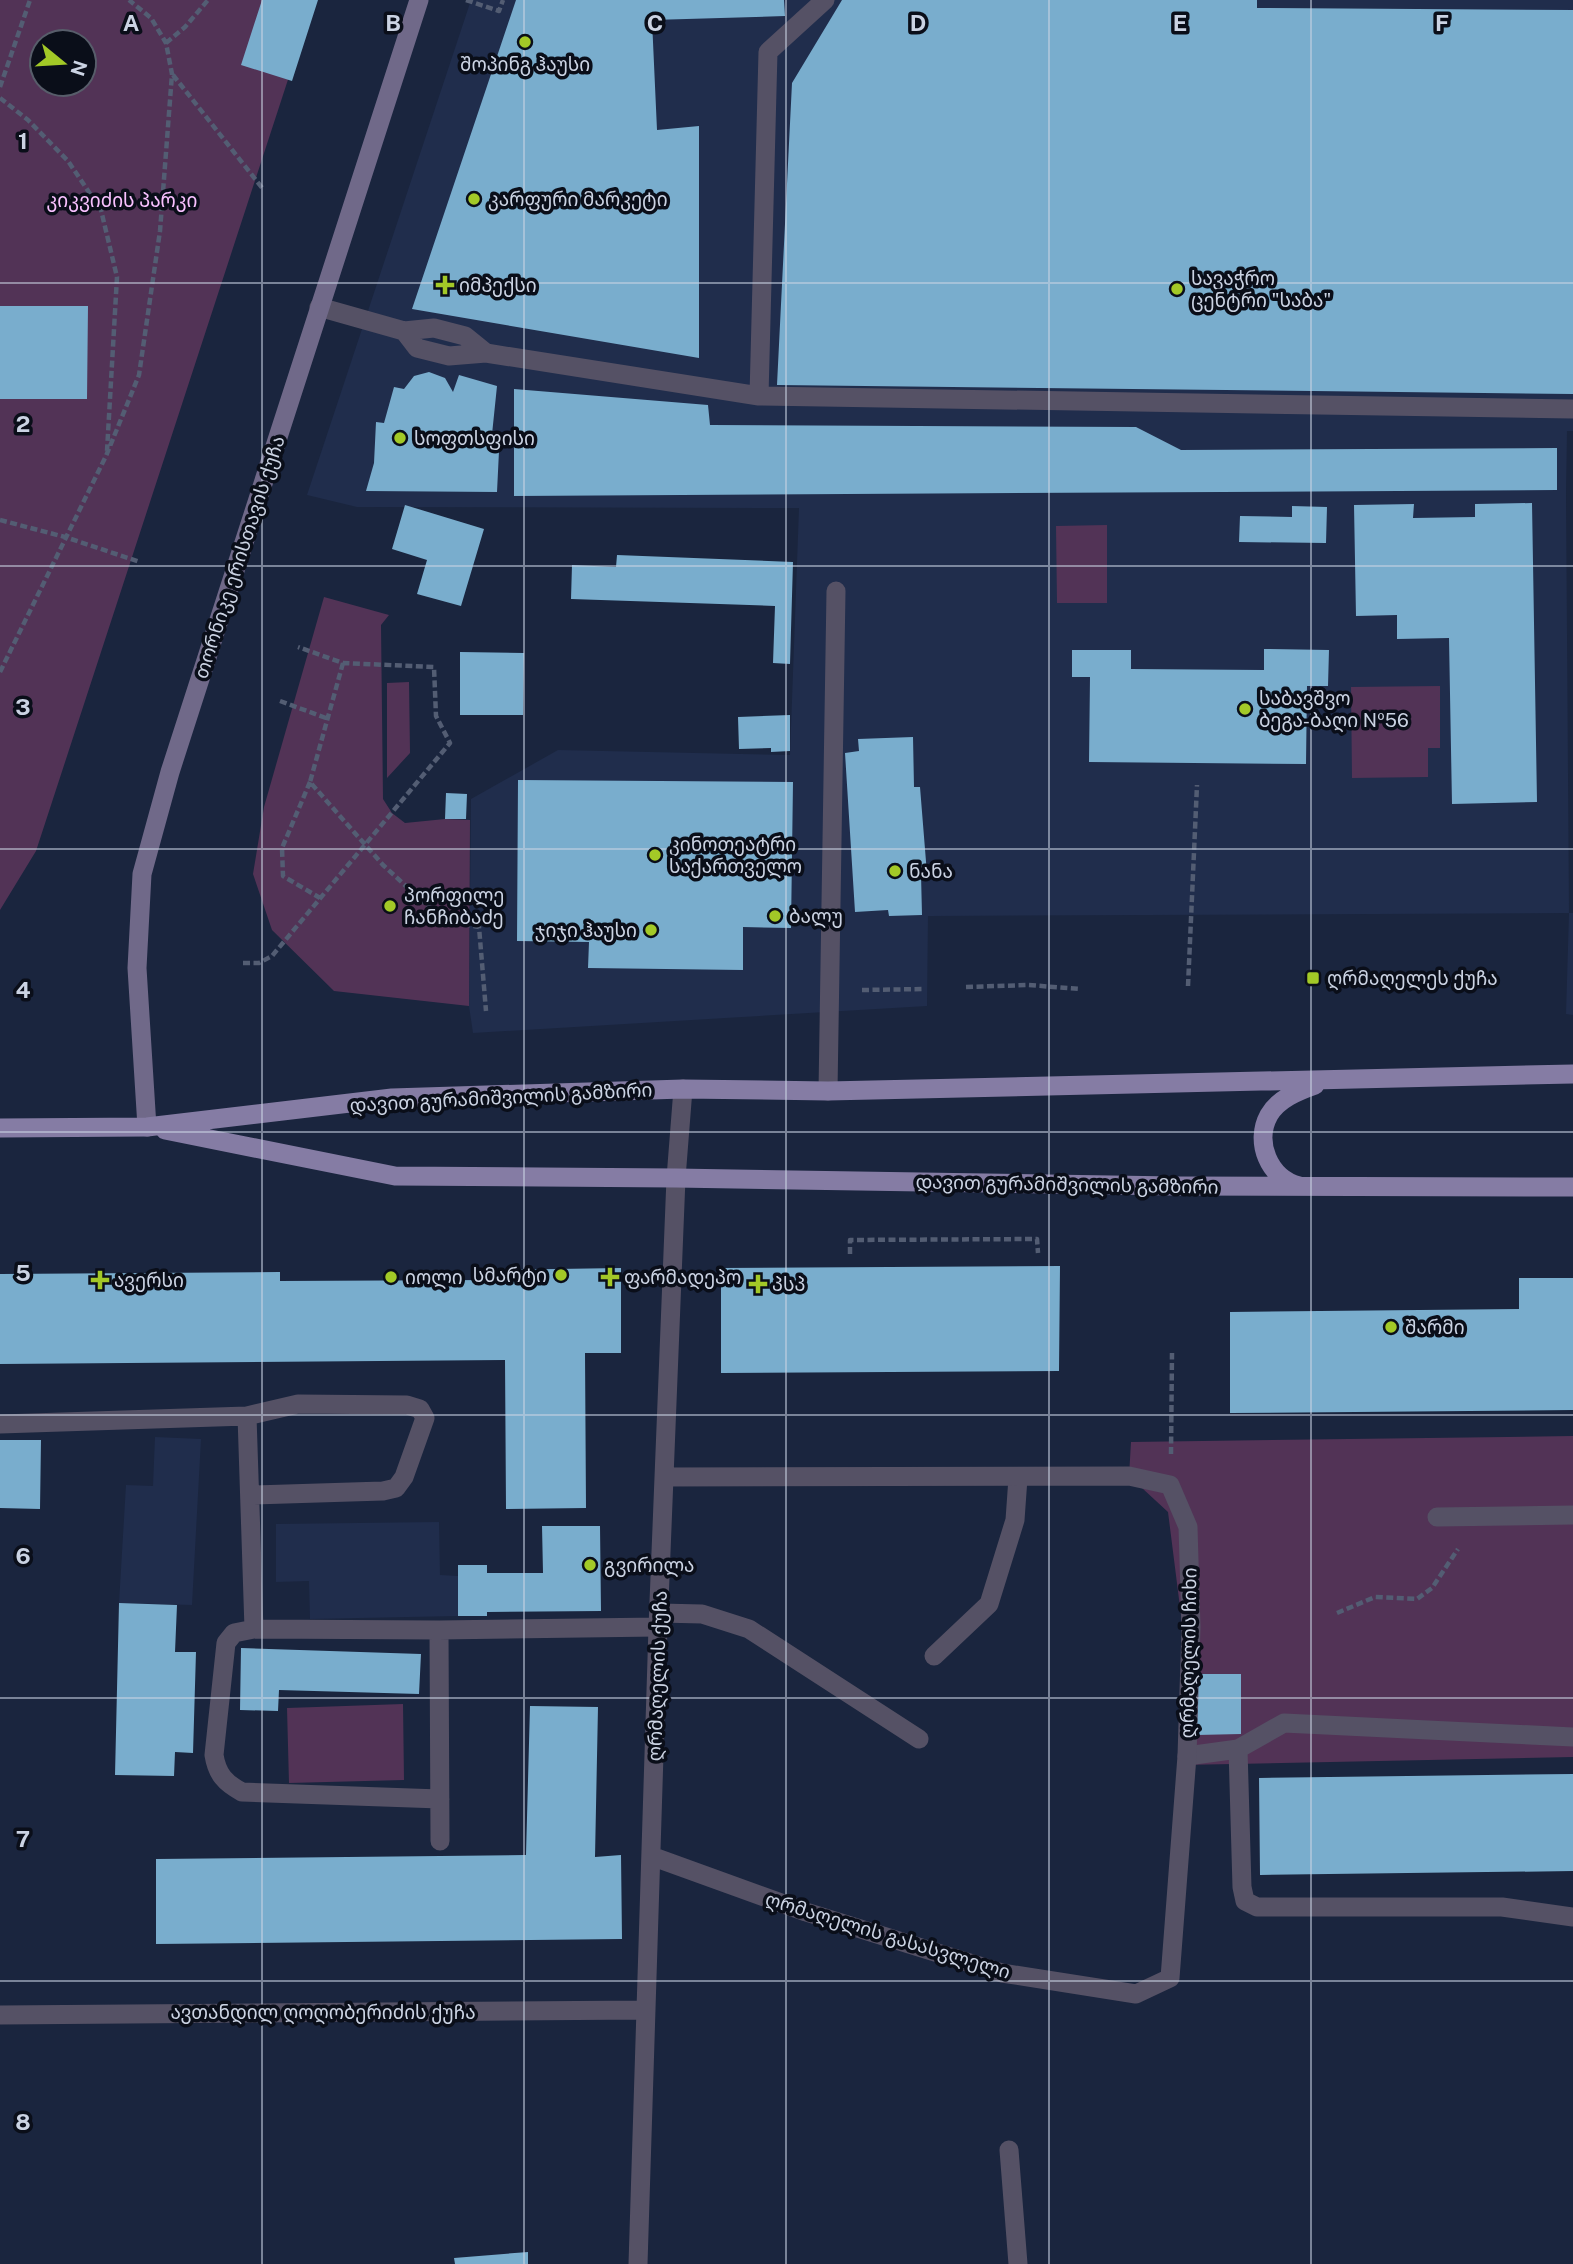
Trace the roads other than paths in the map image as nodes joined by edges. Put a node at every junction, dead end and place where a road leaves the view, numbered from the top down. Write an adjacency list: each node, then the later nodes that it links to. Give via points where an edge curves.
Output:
1 (419, 0): 3 (main road, თორნიკე ერისთავის ქუჩა)
2 (825, 0): 4 (street, via 768,52)
3 (319, 307): 4 (street, via 404,331 417,348 449,356 486,353); 11 (main road, თორნიკე ერისთავის ქუჩა, via 170,772 142,874 137,968)
4 (759, 396): 5 (street)
5 (1573, 409)
6 (836, 592): 10 (street)
7 (1573, 1074): 8 (main road, დავით გურამიშვილის გამზირი)
8 (1325, 1081): 10 (main road, დავით გურამიშვილის გამზირი); 14 (main road, via 1285,1098 1269,1114 1263,1134 1265,1156 1277,1174 1295,1185)
9 (683, 1089): 10 (main road, დავით გურამიშვილის გამზირი); 11 (main road, დავით გურამიშვილის გამზირი, via 392,1098); 13 (street, ღრმაღელის ქუჩა)
10 (828, 1091)
11 (147, 1126): 12 (main road); 13 (main road, დავით გურამიშვილის გამზირი, via 395,1177)
12 (0, 1128)
13 (676, 1178): 14 (main road, დავით გურამიშვილის გამზირი); 18 (street, ღრმაღელის ქუჩა)
14 (1316, 1187): 15 (main road, დავით გურამიშვილის გამზირი)
15 (1573, 1187)
16 (247, 1416): 17 (street); 20 (street); 20 (street, via 298,1404 407,1405 420,1409 425,1418 404,1478 396,1488)
17 (0, 1424)
18 (665, 1478): 19 (street, ღრმაღელის ჩიხი); 23 (street, ღრმაღელის ქუჩა)
19 (1018, 1478): 26 (street, via 1015,1520 989,1604); 30 (street, ღრმაღელის ჩიხი, via 1129,1476 1170,1485 1188,1527)
20 (250, 1495): 24 (street)
21 (1573, 1515): 22 (street)
22 (1437, 1517)
23 (659, 1620): 25 (street); 28 (street, via 702,1614 749,1629); 33 (street, ღრმაღელის ქუჩა)
24 (254, 1629): 25 (street); 31 (street, via 234,1633 226,1643 214,1755 216,1771 229,1786 242,1792)
25 (439, 1630): 31 (street)
26 (934, 1656)
27 (1573, 1737): 29 (street, via 1284,1723)
28 (919, 1740)
29 (1238, 1749): 30 (street); 34 (street, via 1245,1901 1257,1907 1502,1908)
30 (1187, 1756): 35 (street, ღრმაღელის ჩიხი)
31 (440, 1799): 32 (street)
32 (440, 1841)
33 (651, 1856): 35 (street, ღრმაღელის გასასვლელი, via 806,1912 1002,1973 1136,1994); 36 (street, ღრმაღელის ქუჩა)
34 (1573, 1917)
35 (1170, 1978)
36 (645, 2010): 37 (street, ავთანდილ ღოღობერიძის ქუჩა); 39 (street, ღრმაღელის ქუჩა)
37 (0, 2015)
38 (1009, 2150): 40 (street)
39 (638, 2264)
40 (1018, 2264)

